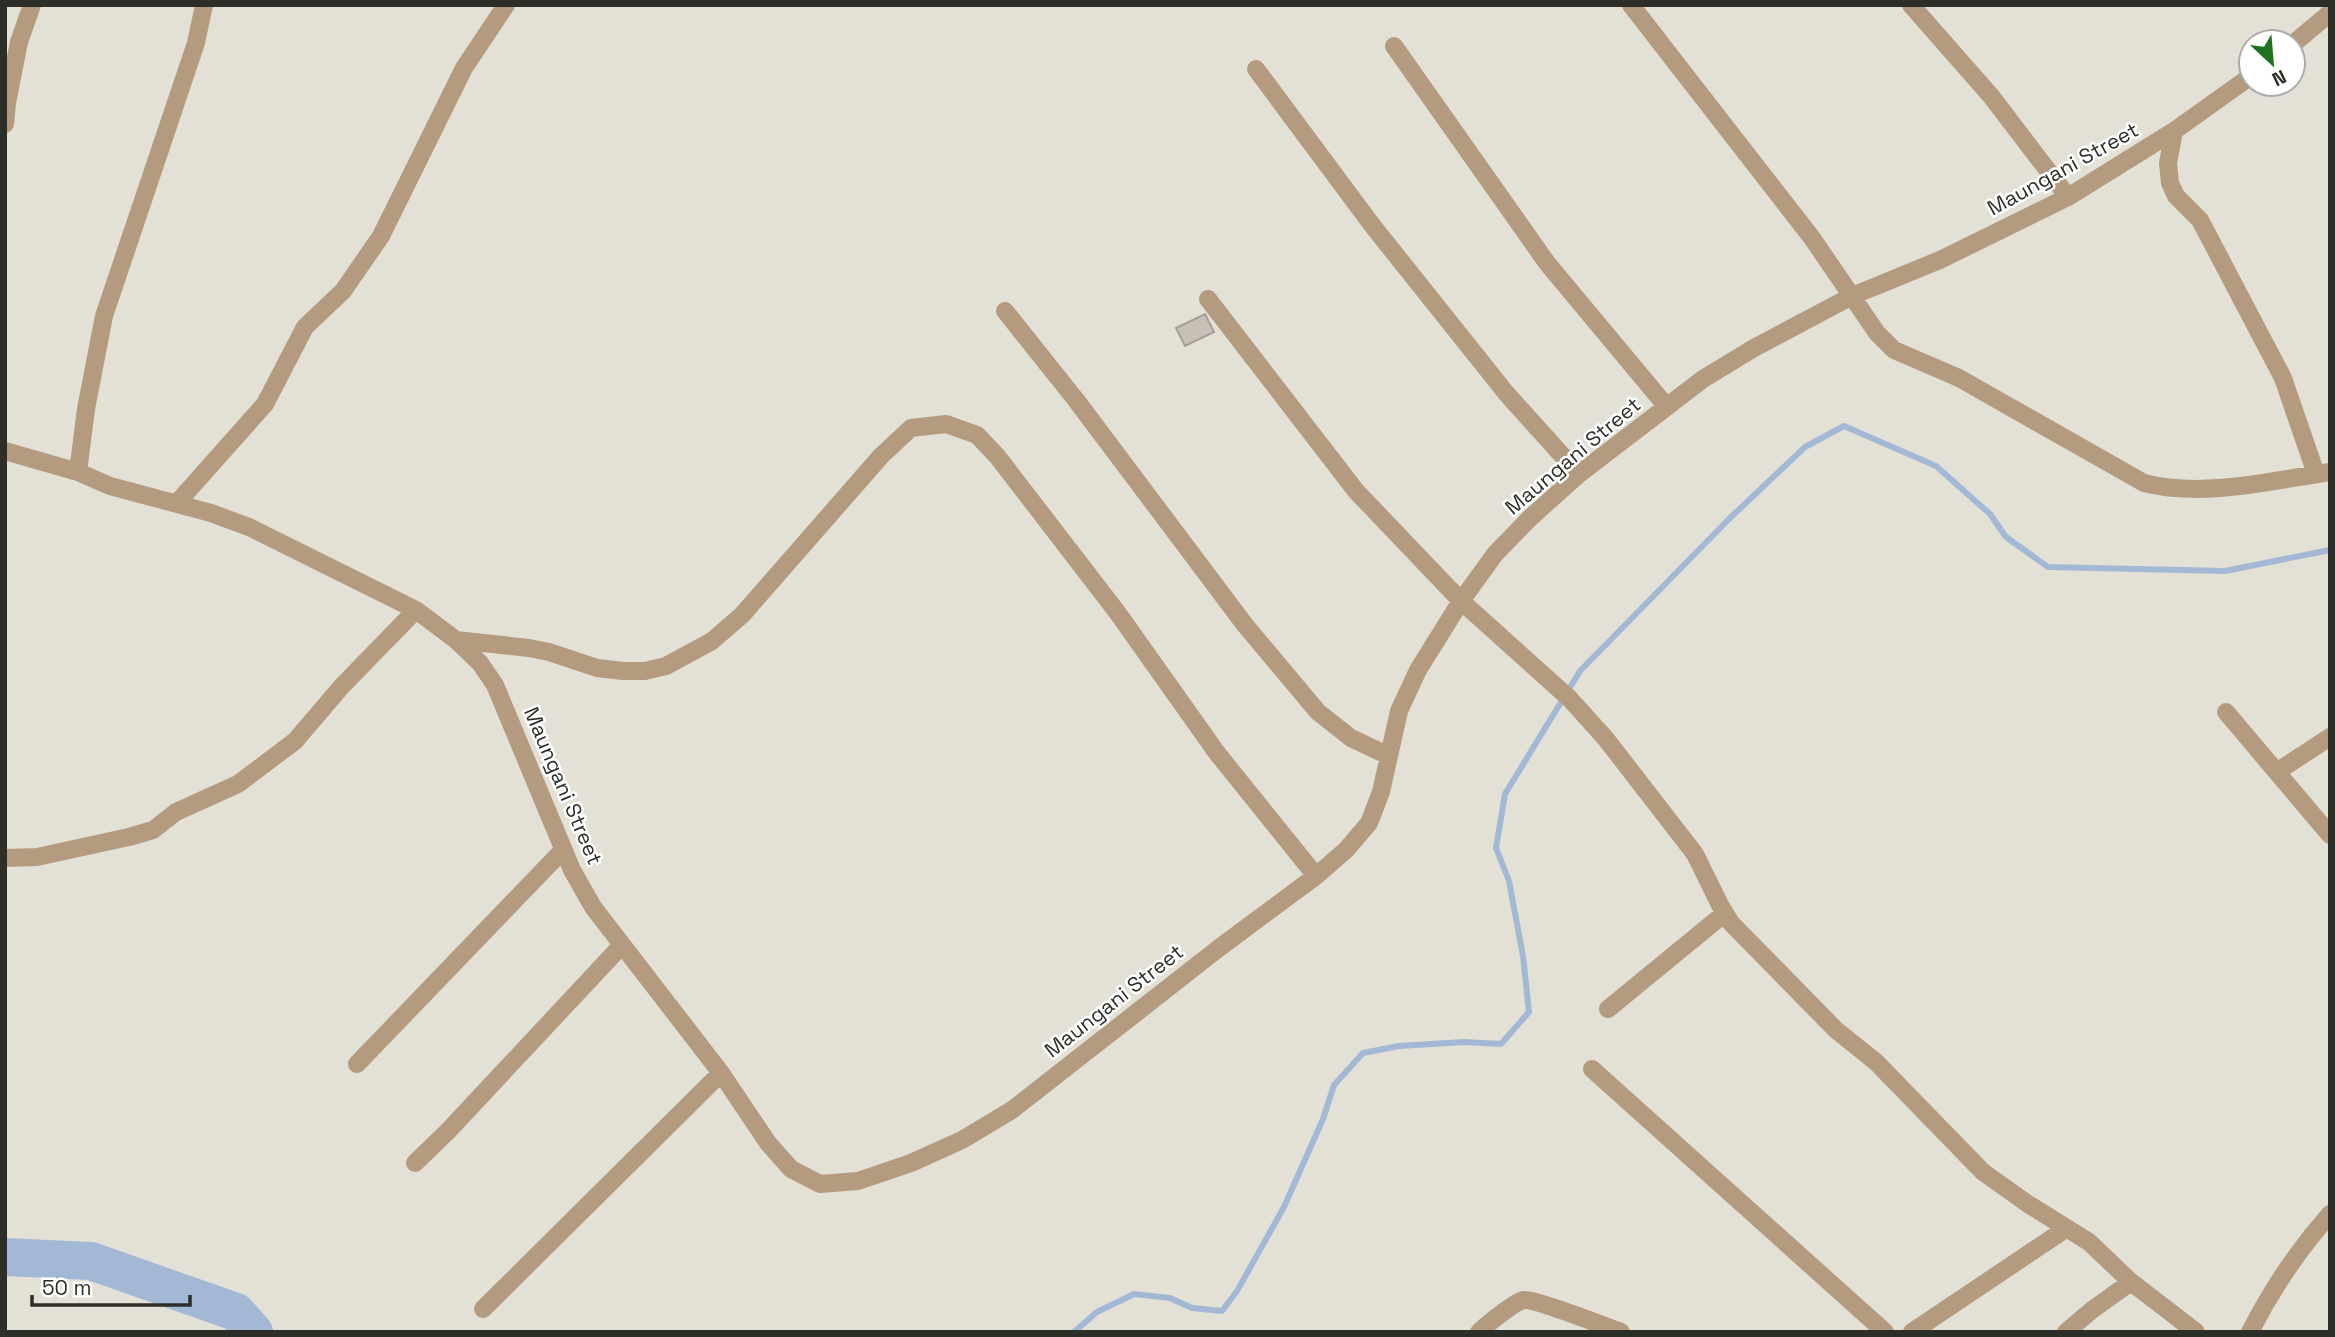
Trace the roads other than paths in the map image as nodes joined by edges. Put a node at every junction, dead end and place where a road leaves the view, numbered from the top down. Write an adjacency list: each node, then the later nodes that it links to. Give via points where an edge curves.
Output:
1 (32, 5): 11 (street, via 19,42)
2 (204, 5): 19 (street, via 196,43 104,316)
3 (506, 5): 22 (street, via 464,68 381,236 343,291 305,327 265,404)
4 (1631, 5): 14 (street)
5 (1912, 5): 13 (street, via 1991,96)
6 (2330, 13): 7 (street)
7 (2307, 32)
8 (1394, 46): 17 (street, via 1547,263)
9 (1256, 69): 21 (street, via 1397,257 1506,393)
10 (2237, 86): 12 (street, Maungani Street)
11 (5, 124)
12 (2174, 131): 13 (street, Maungani Street); 20 (street, via 2168,163 2170,183 2176,196 2200,220 2284,378)
13 (2068, 197): 14 (street, Maungani Street, via 1940,260)
14 (1852, 296): 17 (street, Maungani Street, via 1754,348); 20 (street, via 1877,334 1894,349 1959,378 2144,483 2194,489)
15 (1208, 299): 23 (street, via 1356,491)
16 (1005, 311): 28 (street, via 1245,625 1318,712 1351,738)
17 (1667, 407): 21 (street, Maungani Street)
18 (5, 451): 19 (street, Maungani Street)
19 (78, 472): 22 (street, Maungani Street, via 110,486)
20 (2323, 473)
21 (1579, 474): 23 (street, Maungani Street, via 1495,554)
22 (177, 503): 24 (street, Maungani Street, via 249,527)
23 (1461, 601): 28 (street, Maungani Street, via 1418,670 1399,711); 34 (street, via 1570,699 1606,739 1695,854)
24 (416, 610): 25 (street, Maungani Street); 32 (street, via 295,741 238,784 176,812 153,830 37,857)
25 (456, 640): 31 (street, Maungani Street, via 495,685); 33 (street, via 529,648 597,668 645,671 666,666 712,641 743,615 881,456 911,428 946,424 977,435 997,457 1117,612 1217,753)
26 (2226, 712): 29 (street)
27 (2330, 737): 29 (street)
28 (1389, 756): 33 (street, Maungani Street, via 1369,822)
29 (2278, 771): 30 (street)
30 (2330, 835)
31 (563, 850): 35 (street, Maungani Street, via 593,907); 37 (street)
32 (5, 858)
33 (1316, 876): 39 (street, Maungani Street, via 1012,1110 949,1146 859,1181 820,1184 792,1169 768,1143)
34 (1725, 914): 36 (street); 42 (street, via 1827,1022 1876,1062 1983,1171)
35 (622, 945): 39 (street, Maungani Street); 40 (street)
36 (1608, 1009)
37 (357, 1064)
38 (1592, 1069): 48 (street)
39 (721, 1073): 44 (street)
40 (415, 1163)
41 (2330, 1214): 52 (street, via 2292,1261)
42 (2067, 1228): 43 (street, via 2107,1257); 49 (street)
43 (2131, 1282): 50 (street); 51 (street)
44 (483, 1309)
45 (1597, 1328): 46 (street, via 1524,1299); 47 (street)
46 (1479, 1332)
47 (1621, 1332)
48 (1885, 1332)
49 (1912, 1332)
50 (2066, 1332)
51 (2196, 1332)
52 (2250, 1332)

